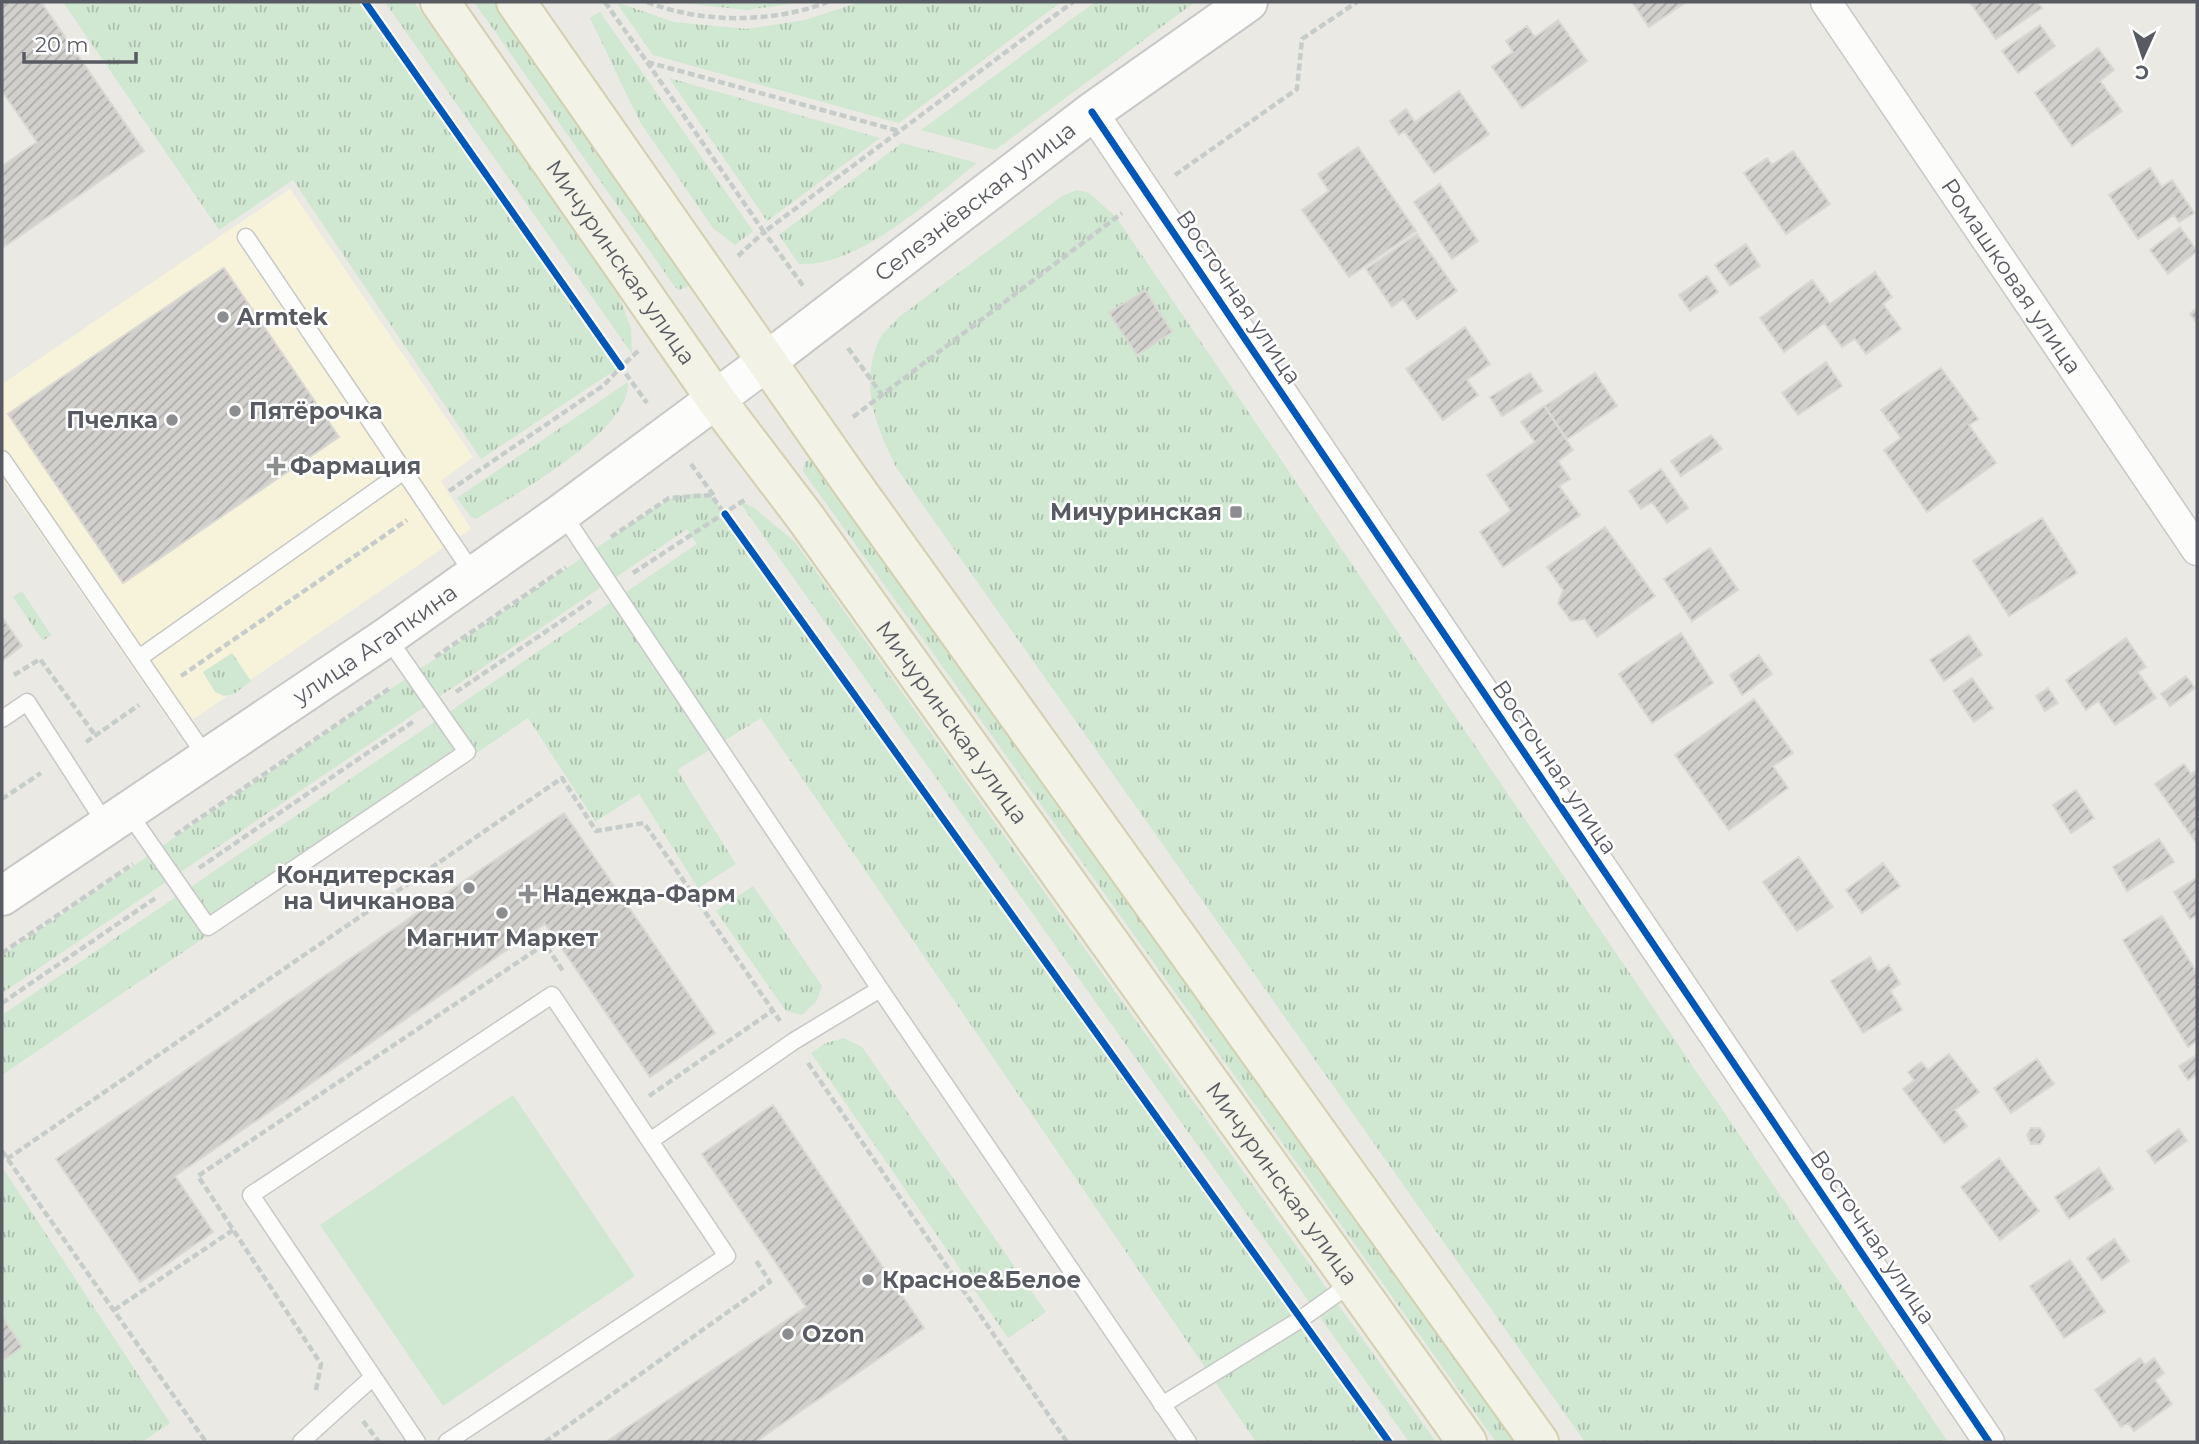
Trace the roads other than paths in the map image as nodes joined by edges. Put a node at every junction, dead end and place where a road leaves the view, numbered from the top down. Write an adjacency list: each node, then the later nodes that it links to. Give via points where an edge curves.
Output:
1 (440, 2): 7 (main road, Мичуринская улица)
2 (516, 2): 7 (main road, Мичуринская улица)
3 (1248, 2): 5 (main road, Селезнёвская улица)
4 (1826, 2): 11 (street, Ромашковая улица)
5 (1092, 112): 7 (main road, Селезнёвская улица); 30 (street, Восточная улица)
6 (246, 237): 9 (lane)
7 (742, 381): 10 (main road, улица Агапкина); 21 (main road, Мичуринская улица, via 775,477); 29 (main road, Мичуринская улица, via 822,440)
8 (2, 459): 14 (lane)
9 (404, 471): 12 (lane); 14 (lane)
10 (562, 513): 12 (main road, улица Агапкина); 19 (lane)
11 (2197, 550)
12 (474, 575): 13 (main road, улица Агапкина)
13 (387, 637): 16 (main road, улица Агапкина); 17 (lane, via 467,752 208,927)
14 (139, 658): 16 (lane)
15 (2, 719): 17 (lane, via 27,702 62,758)
16 (207, 758): 17 (main road, улица Агапкина)
17 (117, 819): 18 (main road, улица Агапкина)
18 (2, 896)
19 (880, 989): 20 (lane, via 793,1041); 23 (lane)
20 (650, 1141): 22 (lane, via 552,995 251,1195); 26 (lane, via 727,1256)
21 (1353, 1282): 23 (lane); 28 (main road, Мичуринская улица)
22 (373, 1377): 24 (lane); 25 (lane)
23 (1162, 1405): 27 (lane)
24 (301, 1442)
25 (416, 1442)
26 (447, 1442)
27 (1188, 1442)
28 (1467, 1442)
29 (1539, 1442)
30 (1989, 1442)

